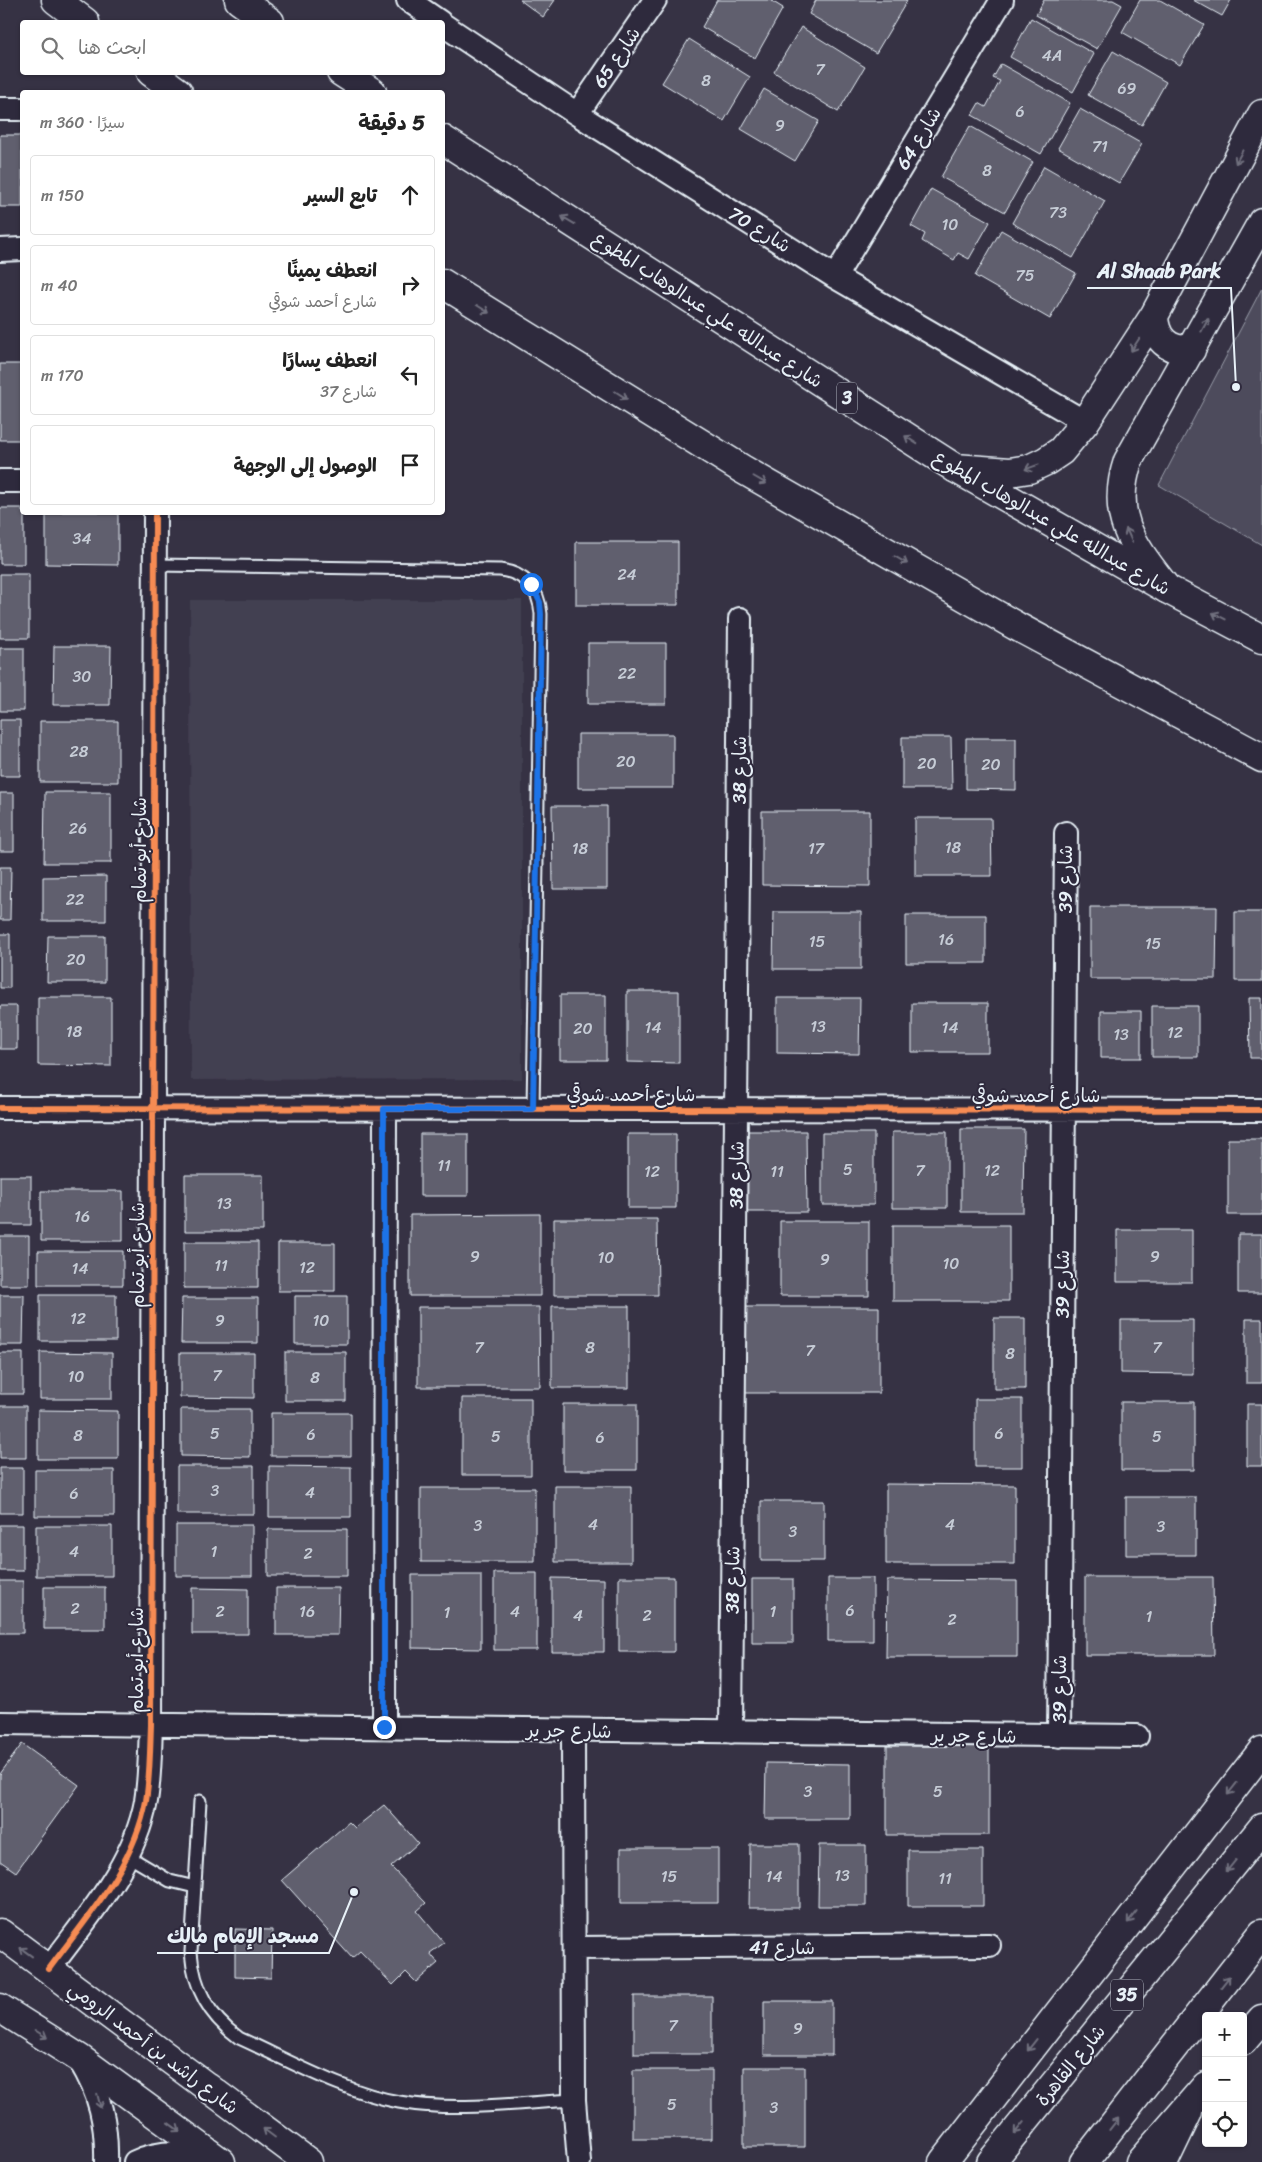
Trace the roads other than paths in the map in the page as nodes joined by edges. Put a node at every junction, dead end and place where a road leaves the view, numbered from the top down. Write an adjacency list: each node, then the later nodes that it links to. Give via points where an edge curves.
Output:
1 (56, 0): 6 (main road)
2 (239, 0): 7 (main road)
3 (408, 0): 8 (street, شارع 70)
4 (655, 0): 16 (street, شارع 65)
5 (1002, 0): 22 (street, شارع 64)
6 (83, 20)
7 (267, 20)
8 (437, 20)
9 (445, 26): 16 (street, شارع 70)
10 (156, 75): 12 (main road)
11 (346, 75): 13 (main road)
12 (175, 90)
13 (369, 90)
14 (20, 109): 15 (street)
15 (0, 110)
16 (577, 114): 22 (street, شارع 70)
17 (1262, 114): 24 (main road, one-way to 24)
18 (445, 141): 27 (main road, شارع عبدالله علي عبدالوهاب المطوع / 3, one-way to 18)
19 (1262, 222): 25 (main road, one-way to 19)
20 (20, 249): 21 (street)
21 (0, 250)
22 (835, 277): 26 (street, شارع 70)
23 (445, 285): 35 (main road, one-way to 35, via 742,469 1016,626)
24 (1154, 316): 25 (main road, via 1158,335 1164,343 1172,348); 26 (main road, one-way to 26)
25 (1191, 350): 32 (main road, one-way to 25, via 1131,541 1121,510 1121,493 1128,462)
26 (1085, 422): 27 (main road, one-way to 27, via 1061,450 1028,469 1010,472)
27 (954, 468): 32 (main road, شارع عبدالله علي عبدالوهاب المطوع / 3)
28 (0, 481): 29 (street)
29 (20, 481)
30 (155, 515): 31 (street, شارع أبو تمام)
31 (155, 565): 38 (street, شارع أبو تمام); 40 (lane, via 500,570 512,571 531,584 540,602 541,614)
32 (1167, 589): 34 (main road, شارع عبدالله علي عبدالوهاب المطوع / 3, one-way to 32)
33 (740, 619): 41 (street, شارع 38)
34 (1262, 639)
35 (1262, 758)
36 (1066, 832): 42 (street, شارع 39)
37 (0, 1108): 38 (street, شارع أحمد شوقي)
38 (152, 1109): 39 (street, شارع أحمد شوقي); 45 (street, شارع أبو تمام)
39 (384, 1109): 40 (street, شارع أحمد شوقي); 46 (street)
40 (533, 1109): 41 (street, شارع أحمد شوقي)
41 (736, 1109): 42 (street, شارع أحمد شوقي); 48 (street, شارع 38)
42 (1064, 1110): 43 (street, شارع أحمد شوقي); 49 (street, شارع 39)
43 (1262, 1110)
44 (0, 1722): 45 (street, شارع جر ير)
45 (151, 1725): 46 (street, شارع جر ير); 54 (street, شارع أبو تمام, via 146,1802)
46 (384, 1727): 47 (street, شارع جر ير)
47 (573, 1730): 48 (street, شارع جر ير); 59 (street)
48 (731, 1732): 49 (street, شارع جر ير)
49 (1059, 1736): 50 (street, شارع جر ير)
50 (1137, 1736)
51 (1262, 1751): 73 (main road, one-way to 73)
52 (200, 1801): 55 (lane)
53 (1262, 1828): 74 (main road, شارع القاهرة / 35, one-way to 74)
54 (128, 1856): 55 (lane, via 170,1881); 60 (street, شارع أبو تمام)
55 (195, 1887): 66 (lane, via 191,1952 197,1986 214,2015 239,2038 348,2087 397,2102 455,2106)
56 (0, 1933): 60 (main road, شارع راشد بن أحمد الرومي, one-way to 56)
57 (1262, 1934): 75 (main road, one-way to 57)
58 (989, 1945): 59 (street, شارع 41)
59 (575, 1948): 66 (street)
60 (49, 1968): 71 (main road, شارع راشد بن أحمد الرومي, one-way to 60)
61 (0, 2008): 64 (main road, one-way to 64)
62 (1262, 2019): 63 (main road)
63 (1247, 2037)
64 (79, 2058): 67 (street, one-way to 67, via 98,2094 105,2128); 70 (main road, one-way to 70)
65 (1199, 2094): 76 (main road); 77 (main road)
66 (574, 2100): 72 (street)
67 (106, 2162)
68 (135, 2162): 69 (street, via 154,2155 178,2153 203,2156)
69 (216, 2162)
70 (221, 2162)
71 (308, 2162)
72 (579, 2162)
73 (943, 2162)
74 (991, 2162)
75 (1084, 2162)
76 (1140, 2162)
77 (1164, 2162)

